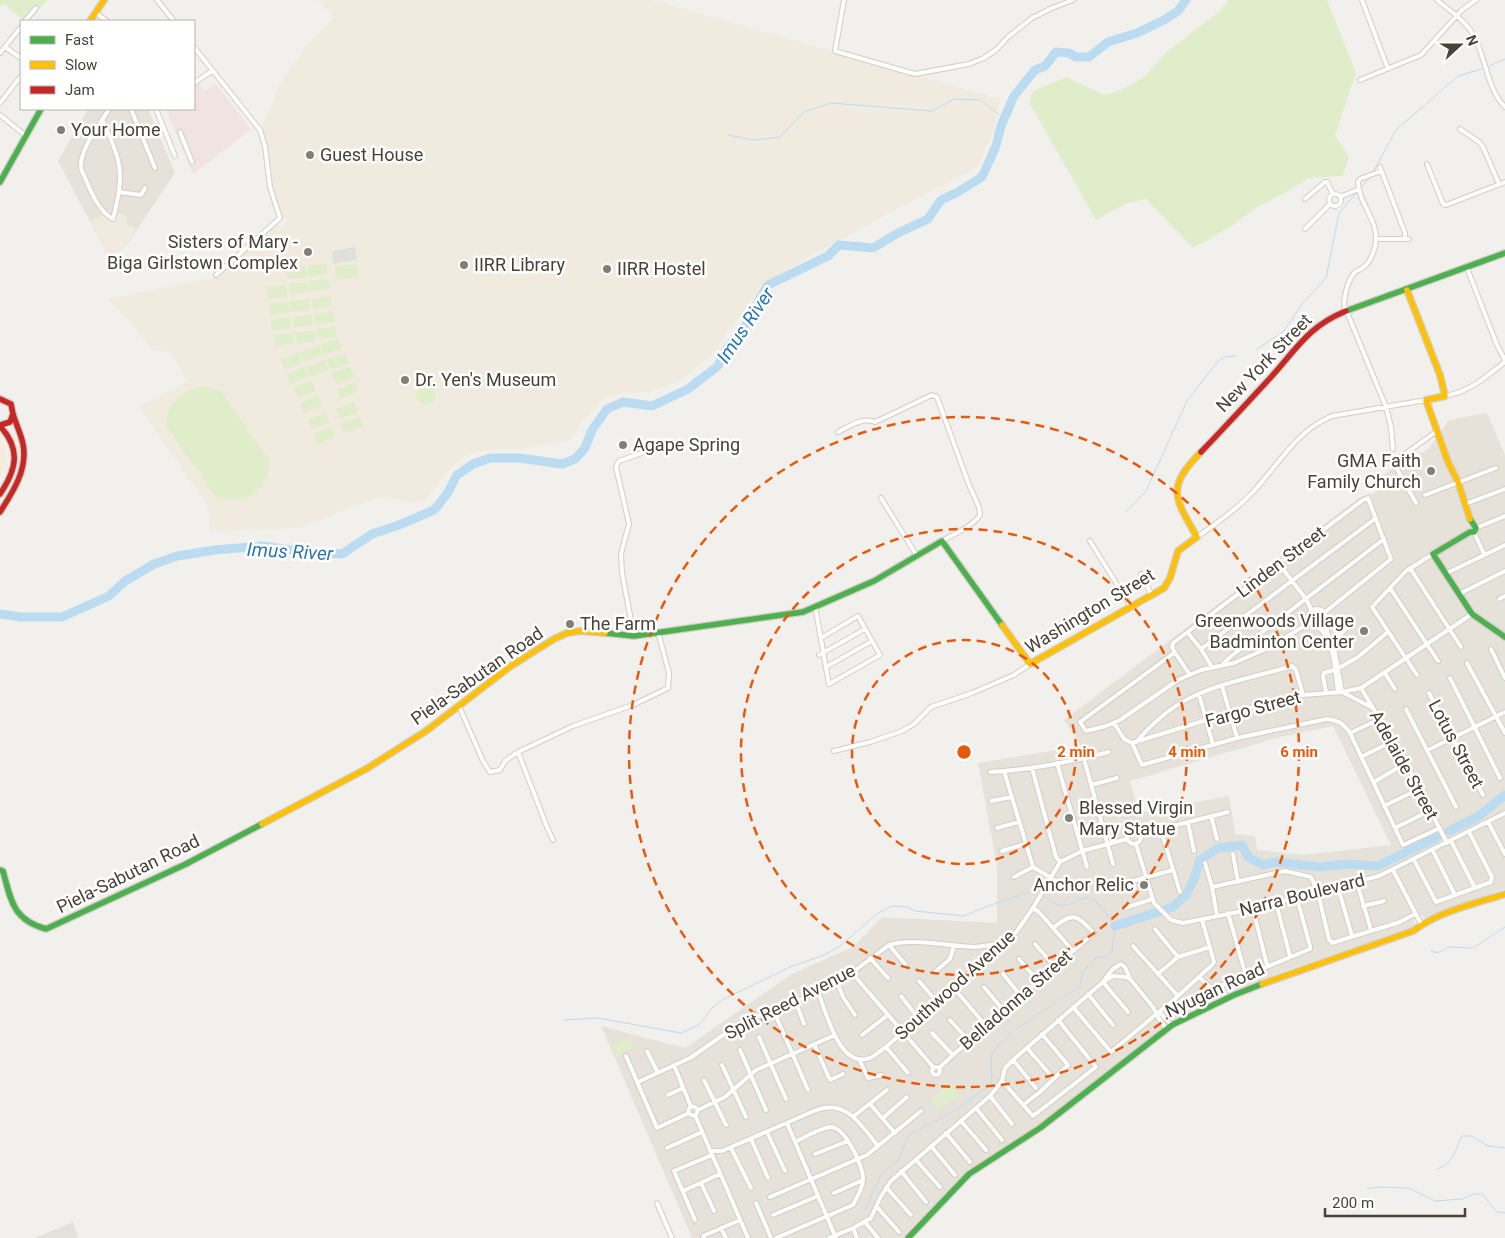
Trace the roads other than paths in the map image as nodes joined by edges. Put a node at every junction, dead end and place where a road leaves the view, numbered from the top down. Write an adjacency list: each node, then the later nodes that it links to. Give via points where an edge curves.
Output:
1 (104, 0): 9 (main road)
2 (157, 0): 14 (street)
3 (844, 0): 4 (street, via 835,51 915,74 984,58 1032,18)
4 (1073, 0)
5 (1362, 0): 20 (street)
6 (1438, 0): 10 (street)
7 (1476, 0): 10 (street)
8 (36, 8): 11 (street)
9 (96, 13): 12 (main road); 13 (street)
10 (1456, 17): 20 (street, via 1421,55); 26 (street, via 1471,31 1496,96)
11 (26, 20)
12 (91, 20)
13 (106, 20)
14 (173, 20)
15 (20, 27): 16 (street)
16 (5, 47): 18 (street); 19 (street)
17 (195, 47): 21 (street)
18 (0, 53)
19 (20, 57)
20 (1388, 69): 23 (street)
21 (212, 71): 24 (street); 54 (street, via 241,103 264,137 270,187 280,218)
22 (20, 77): 25 (street)
23 (1360, 80)
24 (195, 82)
25 (0, 103)
26 (1505, 107)
27 (40, 110): 35 (main road)
28 (108, 110): 32 (street)
29 (131, 110): 39 (street)
30 (156, 110): 36 (street)
31 (0, 115): 35 (street)
32 (102, 119): 45 (street, via 120,165); 45 (street, via 84,152 81,169 101,209 113,219)
33 (1460, 129): 42 (street, via 1483,147)
34 (180, 132): 37 (street)
35 (26, 136): 40 (main road)
36 (175, 156)
37 (192, 162)
38 (1427, 164): 42 (street, via 1441,202 1446,204)
39 (155, 168)
40 (0, 182)
41 (1505, 182): 42 (street)
42 (1499, 184)
43 (145, 188): 45 (street, via 141,195)
44 (1359, 189): 47 (street); 51 (street); 51 (street, via 1360,179 1380,169 1407,239)
45 (120, 192)
46 (1333, 194): 47 (street); 48 (street, via 1325,182); 49 (street)
47 (1340, 197): 49 (street, via 1338,206)
48 (1305, 199)
49 (1330, 204): 50 (street)
50 (1305, 229)
51 (1376, 239): 56 (street, via 1367,265 1356,272 1348,286 1344,298)
52 (1505, 253): 53 (main road, New York Street)
53 (1467, 268): 55 (main road, New York Street); 57 (street)
54 (216, 275)
55 (1407, 290): 56 (main road, New York Street); 58 (main road)
56 (1347, 311): 61 (street); 80 (main road, New York Street, via 1332,317 1305,337 1179,480 1178,500)
57 (1505, 361): 58 (street, Washington Street, via 1475,386)
58 (1445, 396): 60 (main road, Washington Street)
59 (0, 399): 62 (main road, via 11,404)
60 (1426, 400): 61 (street, Washington Street); 64 (main road)
61 (1386, 406): 67 (street); 80 (street, Washington Street, via 1332,416 1310,427 1250,495 1224,519)
62 (14, 414): 63 (main road, via 10,422); 76 (main road, via 23,444 23,467 18,483)
63 (0, 426): 71 (main road, via 12,442 15,457 11,477)
64 (1437, 430): 69 (main road); 74 (street, via 1396,463)
65 (838, 432): 82 (street, via 863,420 875,422 934,395 980,515 975,523)
66 (659, 448): 114 (street, via 619,461 616,467 629,524 621,554)
67 (1393, 449)
68 (1496, 468): 69 (street)
69 (1457, 484): 72 (street); 75 (main road)
70 (1505, 489): 75 (street)
71 (0, 494)
72 (1425, 495)
73 (881, 498): 87 (street)
74 (1416, 503)
75 (1465, 504): 79 (main road)
76 (0, 512)
77 (1505, 516): 79 (street)
78 (1376, 518): 81 (street); 88 (street, Linden Street, via 1368,498 1363,500); 93 (street)
79 (1473, 529): 85 (main road); 86 (street)
80 (1197, 537): 96 (main road, Washington Street, via 1178,551 1169,581)
81 (1384, 539): 98 (street); 103 (street, via 1391,558)
82 (942, 541): 87 (main road, Piela-Sabutan Road); 128 (main road)
83 (1090, 541): 101 (street)
84 (1505, 545): 86 (street)
85 (1433, 554): 89 (street); 92 (main road)
86 (1484, 554): 92 (street)
87 (917, 556): 100 (main road, Piela-Sabutan Road, via 874,581)
88 (1279, 564): 93 (street); 113 (street, Linden Street)
89 (1410, 568): 94 (street); 110 (street)
90 (1505, 571): 95 (street)
91 (1141, 574): 96 (street)
92 (1445, 574): 95 (main road)
93 (1293, 581): 98 (street); 121 (street)
94 (1390, 588): 112 (street, via 1372,607); 119 (street)
95 (1459, 594): 104 (main road)
96 (1152, 596): 101 (main road, Washington Street)
97 (1505, 596): 99 (street)
98 (1306, 599): 102 (street); 129 (street)
99 (1499, 599)
100 (815, 607): 111 (main road, Piela-Sabutan Road, via 803,612); 116 (street)
101 (1131, 607): 128 (main road, Washington Street)
102 (1312, 611): 103 (street); 105 (street, via 1308,618)
103 (1324, 613): 106 (street)
104 (1472, 614): 110 (street); 115 (main road)
105 (1310, 623): 107 (street); 129 (street, via 1268,648 1234,663)
106 (1324, 623): 107 (street); 118 (street)
107 (1318, 627): 132 (street, via 1329,643)
108 (1348, 627): 118 (street)
109 (865, 629): 116 (street, via 858,616); 117 (street); 124 (street)
110 (1450, 629): 119 (street); 120 (street)
111 (658, 632): 114 (main road, Piela-Sabutan Road); 166 (street, via 669,673 668,688)
112 (1388, 632): 125 (street); 132 (street, via 1358,657)
113 (1188, 633): 121 (street); 123 (street, Linden Street, via 1171,646)
114 (634, 636): 146 (main road, Piela-Sabutan Road, via 580,631 554,638)
115 (1505, 637)
116 (821, 638): 124 (street)
117 (872, 641): 130 (street); 130 (street, via 880,655 829,684)
118 (1332, 642): 132 (street)
119 (1427, 644): 125 (street); 126 (street)
120 (1461, 647)
121 (1201, 649): 131 (street)
122 (1491, 649): 137 (street)
123 (1174, 653): 134 (street); 154 (street, via 1080,722 1086,731)
124 (821, 654): 130 (street)
125 (1406, 658): 133 (street); 135 (street)
126 (1438, 661)
127 (1467, 663): 151 (street)
128 (1030, 664): 165 (street, Washington Street, via 981,690 931,707 902,731)
129 (1223, 664): 131 (street)
130 (826, 667)
131 (1212, 667): 134 (street)
132 (1336, 669): 141 (street, via 1324,673); 142 (street)
133 (1384, 672): 139 (street); 140 (street)
134 (1190, 674): 154 (street)
135 (1417, 675)
136 (1450, 678): 155 (street)
137 (1505, 678)
138 (1222, 686): 144 (street); 145 (street, via 1292,666); 150 (street)
139 (1360, 688): 142 (street); 147 (street, Adelaide Street)
140 (1394, 689)
141 (1326, 692): 142 (street, Fargo Street); 145 (street, Fargo Street)
142 (1340, 692): 147 (street, Fargo Street)
143 (1430, 693): 159 (street, Lotus Street)
144 (1199, 694): 153 (street); 160 (street, via 1152,723)
145 (1303, 695): 150 (street, Fargo Street)
146 (459, 706): 166 (street, via 490,772 500,770 505,760); 219 (main road, Piela-Sabutan Road, via 426,731 333,788 186,864 46,929 19,918)
147 (1373, 708): 152 (street, Adelaide Street)
148 (1406, 709): 164 (street)
149 (1505, 712): 151 (street)
150 (1229, 713): 153 (street, Fargo Street); 158 (street)
151 (1496, 716): 155 (street); 157 (street)
152 (1380, 719): 156 (street); 161 (street, Adelaide Street)
153 (1207, 721): 160 (street, Fargo Street); 163 (street)
154 (1114, 723): 162 (street, via 1124,739)
155 (1474, 727): 159 (street); 176 (street)
156 (1350, 733): 158 (street, via 1343,724 1328,719); 168 (street)
157 (1505, 734)
158 (1237, 738): 163 (street)
159 (1453, 738): 164 (street); 180 (street, Lotus Street)
160 (1137, 741): 162 (street, Fargo Street)
161 (1393, 741): 168 (street); 171 (street, Adelaide Street)
162 (1132, 743): 163 (street, via 1142,765)
163 (1213, 744)
164 (1428, 750): 184 (street)
165 (834, 751)
166 (518, 752): 202 (street)
167 (1109, 752): 169 (street)
168 (1361, 757): 177 (street)
169 (1084, 759): 170 (street); 178 (street)
170 (1057, 763): 172 (street); 208 (street)
171 (1406, 763): 177 (street); 179 (street, Adelaide Street)
172 (1032, 768): 173 (street); 214 (street)
173 (1004, 771): 174 (street); 181 (street)
174 (990, 772)
175 (1117, 778): 178 (street)
176 (1500, 778)
177 (1374, 782): 183 (street)
178 (1091, 785): 185 (street)
179 (1419, 789): 183 (street); 186 (street, Adelaide Street)
180 (1483, 795)
181 (1012, 797): 182 (street); 191 (street)
182 (991, 801)
183 (1384, 806): 195 (street)
184 (1456, 807)
185 (1098, 809): 189 (street, via 1118,805); 205 (street)
186 (1429, 811): 195 (street); 196 (street, Adelaide Street)
187 (1228, 812): 190 (street)
188 (1505, 813): 192 (street, Narra Boulevard)
189 (1125, 815)
190 (1211, 816): 193 (street); 201 (street)
191 (1019, 822): 194 (street); 204 (street)
192 (1488, 822): 198 (street, Narra Boulevard); 212 (street)
193 (1188, 823): 197 (street); 209 (street)
194 (996, 828)
195 (1395, 828): 196 (street, via 1403,845)
196 (1440, 828): 203 (street, Adelaide Street)
197 (1161, 830): 199 (street); 220 (street)
198 (1469, 832): 203 (street, Narra Boulevard); 229 (street, via 1492,880)
199 (1141, 834): 200 (street, via 1130,830); 206 (street, via 1141,840)
200 (1127, 839): 205 (street); 206 (street)
201 (1217, 839)
202 (553, 840)
203 (1449, 842): 207 (street, Narra Boulevard); 229 (street, Adelaide Street)
204 (1025, 844): 210 (street); 217 (street)
205 (1108, 844): 208 (street); 216 (street)
206 (1136, 844): 223 (street, Narra Boulevard)
207 (1432, 850): 213 (street, Narra Boulevard); 235 (street)
208 (1082, 851): 214 (street); 218 (street)
209 (1194, 851)
210 (1002, 852)
211 (1234, 854): 225 (street)
212 (1505, 854)
213 (1414, 860): 221 (street, Narra Boulevard); 235 (street, via 1436,902)
214 (1060, 862): 224 (street, Southwood Avenue)
215 (1204, 863): 227 (street)
216 (1113, 864)
217 (1033, 867): 222 (street); 224 (street)
218 (1086, 867)
219 (0, 870)
220 (1173, 870): 223 (street); 232 (street)
221 (1393, 870): 226 (street, Narra Boulevard); 245 (street)
222 (1014, 876)
223 (1146, 877): 230 (street); 237 (street, Narra Boulevard)
224 (1050, 878): 231 (street); 241 (street, Southwood Avenue)
225 (1238, 882): 227 (street); 233 (street, via 1285,871 1311,877)
226 (1357, 883): 228 (street, Narra Boulevard); 240 (street)
227 (1212, 887): 246 (street)
228 (1338, 888): 233 (street, Narra Boulevard); 252 (street)
229 (1475, 888): 235 (street)
230 (1104, 889)
231 (1071, 890)
232 (1180, 892)
233 (1318, 893): 236 (street, Narra Boulevard); 252 (street, via 1330,942)
234 (1505, 894): 248 (main road, Nyugan Road)
235 (1455, 895)
236 (1297, 898): 239 (street, Narra Boulevard); 260 (street, via 1310,949)
237 (1153, 901): 242 (street); 247 (street, Narra Boulevard, via 1170,919 1183,923)
238 (1384, 901): 240 (street)
239 (1276, 903): 243 (street, Narra Boulevard); 260 (street)
240 (1364, 906): 251 (street)
241 (1033, 908): 249 (street); 253 (street, Southwood Avenue)
242 (1125, 908)
243 (1253, 909): 244 (street, Narra Boulevard); 265 (street)
244 (1228, 913): 246 (street, Narra Boulevard); 271 (street)
245 (1415, 914): 248 (street); 251 (street)
246 (1218, 916): 247 (street, Narra Boulevard)
247 (1202, 920): 258 (street)
248 (1421, 924): 301 (main road, Nyugan Road, via 1413,931 1258,984)
249 (1053, 928): 259 (street); 259 (street, Belladonna Street, via 1069,916 1075,916 1094,933)
250 (1155, 929): 261 (street)
251 (1371, 930): 252 (street)
252 (1352, 936)
253 (1006, 942): 256 (street, Split Reed Avenue, via 975,947); 279 (street, Southwood Avenue)
254 (1035, 944): 266 (street)
255 (889, 945): 256 (street, Split Reed Avenue); 262 (street, Split Reed Avenue); 264 (street)
256 (954, 945): 267 (street, via 950,959)
257 (1133, 946): 269 (street)
258 (1210, 947): 261 (street); 273 (street, via 1214,962)
259 (1073, 951): 266 (street, Belladonna Street)
260 (1290, 956): 265 (street)
261 (1178, 957): 269 (street)
262 (870, 958): 268 (street, Split Reed Avenue); 272 (street)
263 (1019, 959): 277 (street)
264 (905, 964)
265 (1268, 965): 271 (street)
266 (1055, 967): 277 (street, Belladonna Street)
267 (936, 971)
268 (852, 973): 276 (street, Split Reed Avenue); 294 (street, Belladonna Street)
269 (1159, 973): 285 (street)
270 (1003, 974): 284 (street)
271 (1246, 976): 273 (street, via 1218,987 1210,987)
272 (888, 978)
273 (1200, 978): 285 (street)
274 (1130, 979): 278 (street, via 1113,976); 278 (street, via 1121,964 1112,969); 292 (street)
275 (918, 981): 287 (street)
276 (837, 982): 281 (street, Split Reed Avenue); 293 (street)
277 (1038, 982): 284 (street, Belladonna Street)
278 (1103, 982): 282 (street); 291 (street)
279 (953, 987): 287 (street, Southwood Avenue); 300 (street)
280 (984, 988): 290 (street)
281 (818, 992): 286 (street, Split Reed Avenue); 305 (street)
282 (1088, 994): 288 (street); 299 (street)
283 (901, 996): 295 (street)
284 (1021, 996): 290 (street, Belladonna Street)
285 (1178, 996): 292 (street)
286 (795, 1000): 289 (street, Split Reed Avenue); 298 (street)
287 (936, 1002): 295 (street, Southwood Avenue)
288 (1073, 1006): 292 (street, via 1111,1052); 297 (street)
289 (773, 1009): 314 (street); 321 (street, Split Reed Avenue, via 739,1024)
290 (1004, 1011): 300 (street, Belladonna Street)
291 (1128, 1012)
292 (1158, 1013): 301 (street)
293 (855, 1014)
294 (888, 1015): 302 (street, Belladonna Street); 306 (street)
295 (918, 1018): 302 (street, Southwood Avenue)
296 (950, 1020): 308 (street)
297 (1058, 1020): 304 (street); 342 (street, via 1096,1066 1033,1116)
298 (804, 1024)
299 (1113, 1024)
300 (986, 1026): 308 (street, Belladonna Street)
301 (1169, 1027): 416 (main road, Nyugan Road, via 1040,1128 969,1174)
302 (903, 1032): 310 (street, Southwood Avenue); 315 (street, Belladonna Street, via 937,1068)
303 (932, 1033): 315 (street)
304 (1042, 1034): 311 (street); 327 (street, via 1068,1066)
305 (835, 1035): 309 (street); 317 (street, via 843,1050)
306 (862, 1035)
307 (759, 1036): 319 (street)
308 (969, 1041): 315 (street, Belladonna Street)
309 (814, 1044): 314 (street); 325 (street, via 830,1080)
310 (886, 1047): 317 (street, Southwood Avenue, via 870,1058); 324 (street)
311 (1027, 1048): 318 (street); 327 (street)
312 (740, 1050): 323 (street)
313 (648, 1051): 322 (street)
314 (792, 1054): 319 (street); 334 (street)
315 (953, 1055)
316 (626, 1056): 330 (street)
317 (859, 1059): 326 (street, via 868,1078)
318 (1013, 1060): 329 (street, via 1005,1068); 332 (street)
319 (770, 1063): 323 (street); 339 (street)
320 (722, 1065): 333 (street)
321 (674, 1066): 322 (street, Split Reed Avenue); 331 (street)
322 (658, 1073): 330 (street, Split Reed Avenue)
323 (750, 1073): 333 (street); 346 (street)
324 (908, 1073)
325 (843, 1074)
326 (882, 1075)
327 (1054, 1079): 342 (street)
328 (704, 1080): 340 (street)
329 (1002, 1081): 337 (street); 342 (street)
330 (638, 1082): 348 (street, via 657,1128)
331 (683, 1088): 336 (street); 343 (street)
332 (1036, 1088)
333 (734, 1090): 340 (street); 351 (street)
334 (808, 1090)
335 (887, 1090): 341 (street)
336 (668, 1095)
337 (990, 1096): 344 (street); 355 (street)
338 (907, 1097): 352 (street)
339 (786, 1099)
340 (715, 1102): 345 (street); 356 (street)
341 (870, 1104): 350 (street); 352 (street)
342 (1023, 1104)
343 (691, 1107): 345 (street); 348 (street)
344 (976, 1108): 353 (street); 362 (street)
345 (698, 1110): 349 (street)
346 (766, 1110)
347 (921, 1111): 359 (street)
348 (690, 1113): 349 (street)
349 (695, 1115): 357 (street)
350 (854, 1116): 354 (street, via 842,1109 824,1107); 365 (street)
351 (746, 1117)
352 (883, 1118): 359 (street)
353 (961, 1121): 360 (street); 369 (street)
354 (787, 1123): 358 (street); 364 (street)
355 (1012, 1124)
356 (726, 1125)
357 (702, 1132): 367 (street); 371 (street)
358 (768, 1132): 361 (street); 377 (street)
359 (895, 1133): 365 (street)
360 (946, 1133): 366 (street); 376 (street)
361 (751, 1139): 368 (street); 381 (street)
362 (1002, 1140)
363 (848, 1141): 364 (street, via 838,1129 831,1127); 372 (street); 373 (street)
364 (795, 1142): 382 (street)
365 (878, 1146): 373 (street)
366 (931, 1146): 375 (street); 380 (street)
367 (667, 1148)
368 (731, 1148): 370 (street); 387 (street)
369 (986, 1150)
370 (722, 1151): 371 (street); 374 (street)
371 (711, 1153): 374 (street); 388 (street, via 674,1171)
372 (815, 1154)
373 (858, 1159): 382 (street); 383 (street)
374 (714, 1160): 379 (street)
375 (916, 1160): 378 (street); 386 (street)
376 (970, 1162)
377 (785, 1171)
378 (901, 1172): 385 (street); 393 (street)
379 (720, 1174): 384 (street); 401 (street)
380 (955, 1175)
381 (768, 1178)
382 (811, 1180): 390 (street); 391 (street)
383 (863, 1180): 389 (street); 399 (street, via 853,1205)
384 (700, 1183): 388 (street); 396 (street)
385 (886, 1187): 395 (street); 398 (street)
386 (940, 1187)
387 (751, 1188)
388 (683, 1191): 400 (street)
389 (834, 1193)
390 (818, 1196): 397 (street); 399 (street)
391 (770, 1197)
392 (657, 1202): 407 (street)
393 (926, 1202)
394 (756, 1203): 411 (street)
395 (877, 1208): 402 (street); 405 (street)
396 (714, 1211)
397 (773, 1215)
398 (911, 1215)
399 (827, 1216): 406 (street); 412 (street)
400 (695, 1220)
401 (740, 1220): 403 (street); 410 (street)
402 (865, 1222): 404 (street); 415 (street)
403 (721, 1228): 408 (street); 409 (street)
404 (853, 1228): 406 (street); 414 (street)
405 (898, 1232)
406 (836, 1237): 413 (street)
407 (672, 1238)
408 (704, 1238)
409 (726, 1238)
410 (748, 1238)
411 (771, 1238)
412 (776, 1238)
413 (829, 1238)
414 (857, 1238)
415 (878, 1238)
416 (908, 1238)

